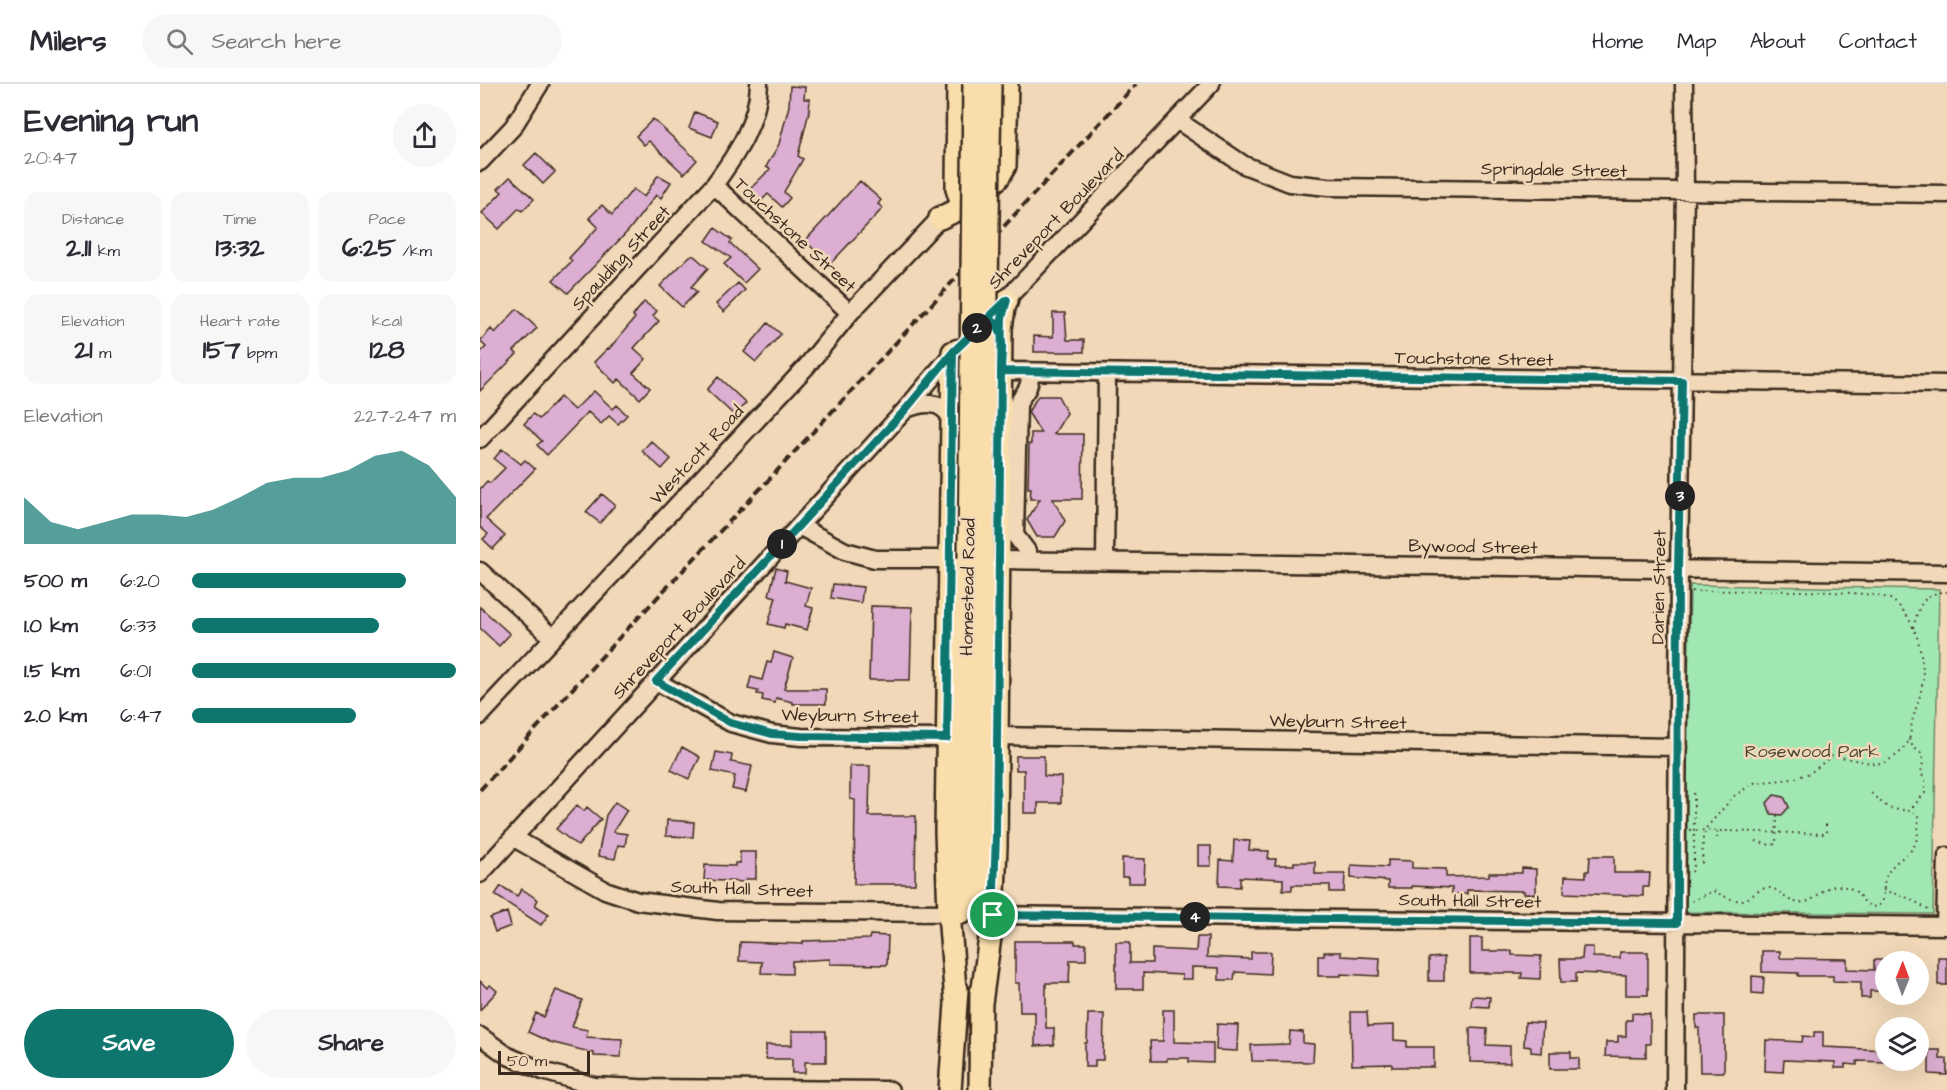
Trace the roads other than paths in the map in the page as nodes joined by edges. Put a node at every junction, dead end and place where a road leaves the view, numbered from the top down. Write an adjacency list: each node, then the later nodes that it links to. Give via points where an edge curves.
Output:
1 (540, 84): 10 (street, via 513,127)
2 (759, 84): 11 (street, Spaulding Street, via 746,135)
3 (958, 84): 14 (main road)
4 (974, 84): 29 (main road, Homestead Road, bridge)
5 (990, 84): 29 (main road, Homestead Road, bridge)
6 (1007, 84): 14 (main road, via 1005,166 998,178)
7 (1211, 84): 9 (street, Shreveport Boulevard)
8 (1684, 84): 12 (street, Darien Street)
9 (1177, 120): 12 (street, Springdale Street, via 1244,165 1290,183 1328,187); 16 (street, Shreveport Boulevard)
10 (480, 162)
11 (714, 185): 17 (street, Touchstone Street); 27 (street, Spaulding Street)
12 (1685, 191): 13 (street, Springdale Street); 23 (street, Darien Street)
13 (1947, 194)
14 (962, 196): 15 (main road)
15 (940, 218): 17 (street, Westcott Road)
16 (1007, 300): 18 (main road)
17 (850, 314): 35 (street, Westcott Road, via 806,367)
18 (995, 324): 19 (street, Shreveport Boulevard); 20 (main road)
19 (953, 352): 25 (street, Shreveport Boulevard); 26 (main road)
20 (1001, 371): 21 (street, Touchstone Street); 29 (main road)
21 (1030, 372): 22 (street, Touchstone Street); 30 (street, via 1027,390 1018,405 1015,535)
22 (1107, 373): 23 (street, Touchstone Street); 31 (street)
23 (1682, 381): 24 (street, Touchstone Street); 32 (street, Darien Street)
24 (1947, 384)
25 (906, 409): 26 (street, via 927,403 943,408); 28 (street, Shreveport Boulevard)
26 (951, 418): 29 (main road)
27 (480, 439)
28 (800, 526): 29 (street, Bywood Street, via 844,551 875,559); 36 (street, Shreveport Boulevard)
29 (975, 559): 30 (street, Bywood Street); 38 (main road); 39 (main road); 48 (main road, Homestead Road); 49 (main road, Homestead Road)
30 (1030, 560): 31 (street, Bywood Street)
31 (1105, 561): 32 (street, Bywood Street)
32 (1678, 570): 34 (street, Bywood Street); 40 (street, Darien Street)
33 (480, 571): 35 (street)
34 (1947, 573)
35 (553, 638): 37 (street, Westcott Road)
36 (656, 681): 39 (street, Weyburn Street, via 731,723 772,734); 41 (street, Shreveport Boulevard)
37 (480, 716)
38 (998, 736): 40 (street, Weyburn Street); 45 (main road)
39 (947, 738): 44 (main road)
40 (1678, 747): 47 (street, Darien Street)
41 (514, 838): 43 (street, Shreveport Boulevard); 44 (street, South Hall Street, via 605,890 638,902 718,911)
42 (1947, 856): 46 (street)
43 (480, 874)
44 (949, 913): 48 (main road)
45 (993, 915): 47 (street, South Hall Street); 49 (main road)
46 (1946, 921): 47 (street, South Hall Street)
47 (1677, 923): 54 (street, Darien Street)
48 (956, 1002): 52 (main road, Homestead Road)
49 (981, 1004): 53 (main road, Homestead Road)
50 (480, 1036): 51 (street, via 526,1064 594,1086)
51 (890, 1090)
52 (950, 1090)
53 (980, 1090)
54 (1675, 1090)

